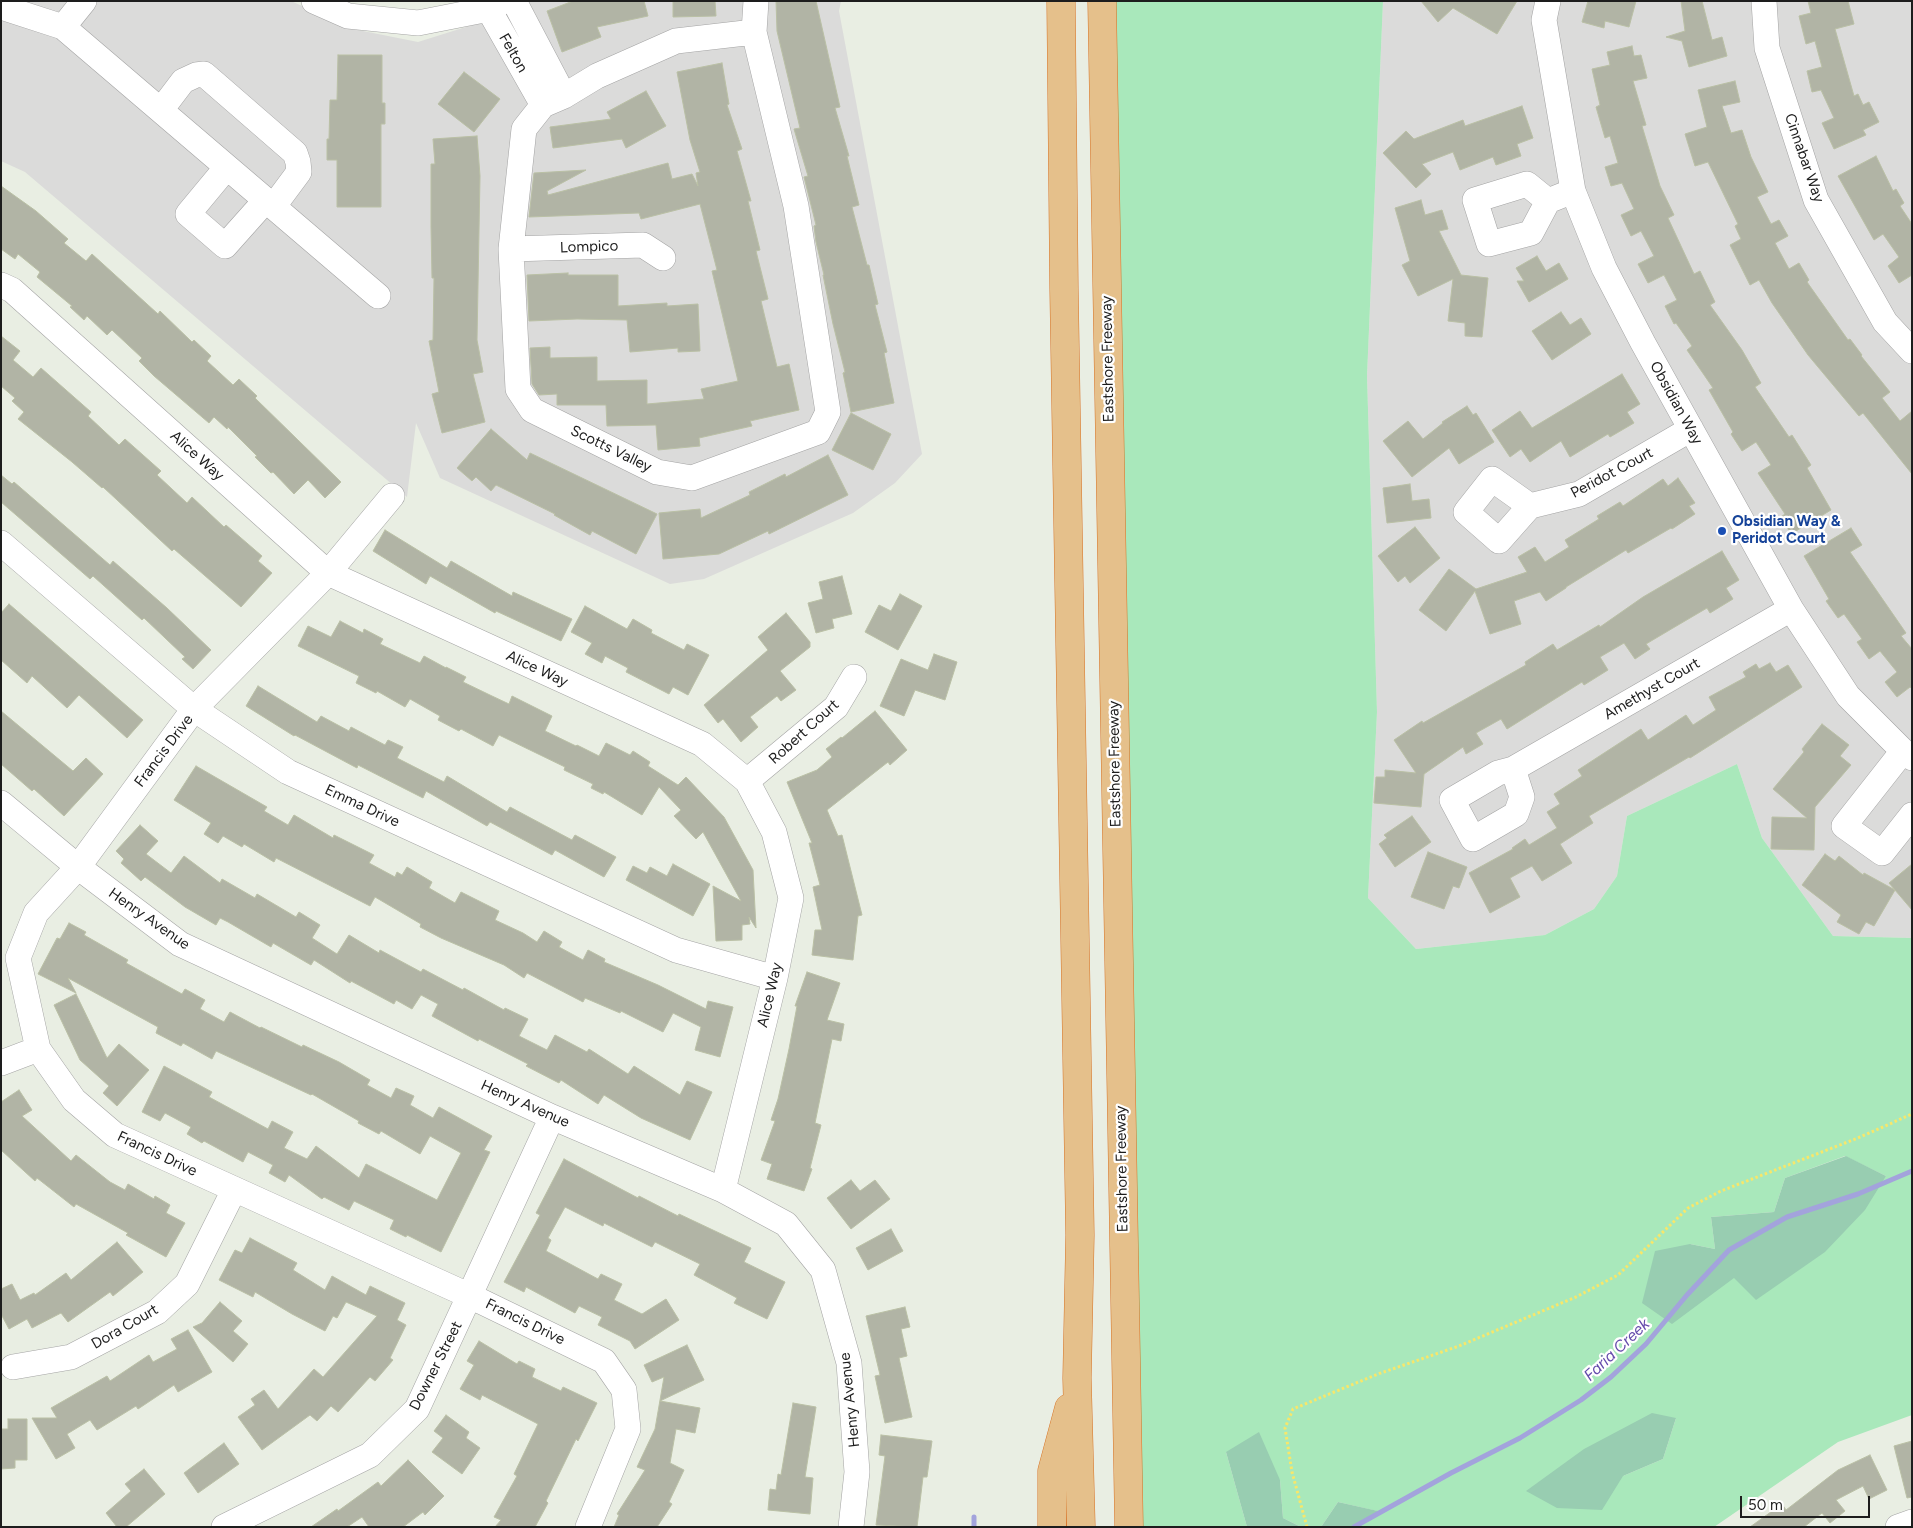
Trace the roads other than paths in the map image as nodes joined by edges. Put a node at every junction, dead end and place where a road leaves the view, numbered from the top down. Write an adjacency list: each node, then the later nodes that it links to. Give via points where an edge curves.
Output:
1 (84, 1): 13 (street)
2 (314, 1): 11 (street, via 348,16 418,23)
3 (352, 1): 4 (street, via 417,8)
4 (442, 1)
5 (514, 1): 15 (street, Felton)
6 (756, 1): 14 (street, Scotts Valley)
7 (1061, 1): 48 (highway, via 1080,1235)
8 (1102, 1): 55 (highway, Eastshore Freeway)
9 (1548, 1): 18 (street, Obsidian Way, via 1544,20)
10 (1764, 1): 25 (street, Cinnabar Way, via 1767,48 1816,200 1885,322)
11 (492, 4): 15 (street, Felton)
12 (1, 7): 13 (street)
13 (63, 27): 16 (street)
14 (754, 32): 15 (street, Scotts Valley, via 676,41 596,76); 21 (street, Scotts Valley, via 796,206 828,412 818,432 692,478 657,472 532,410 518,389)
15 (554, 100): 21 (street, Scotts Valley, via 524,129)
16 (162, 110): 17 (street); 20 (street, via 183,82 196,75 204,74 218,86 295,153 299,172)
17 (227, 167): 20 (street); 20 (street, via 188,214 210,234 225,246)
18 (1572, 191): 19 (street); 26 (street, Obsidian Way, via 1604,268)
19 (1548, 201)
20 (269, 203): 24 (street)
21 (511, 249): 22 (street, Lompico, via 644,245)
22 (663, 258)
23 (1, 285): 30 (street, Alice Way, via 12,290)
24 (378, 296)
25 (1912, 351)
26 (1691, 429): 28 (street, Peridot Court, via 1579,494); 31 (street, Obsidian Way)
27 (392, 496): 30 (street, Francis Drive)
28 (1530, 506)
29 (1, 543): 33 (street, Emma Drive)
30 (328, 573): 33 (street, Francis Drive); 36 (street, Alice Way, via 702,744)
31 (1790, 609): 34 (street, Obsidian Way, via 1848,696); 35 (street, Amethyst Court)
32 (854, 678): 36 (street, Robert Court, via 836,707)
33 (194, 710): 39 (street, Francis Drive); 40 (street, Emma Drive, via 288,772 676,950)
34 (1907, 754): 38 (street, via 1844,826 1882,853)
35 (1513, 769)
36 (747, 781): 40 (street, Alice Way, via 774,832 791,898)
37 (1, 803): 39 (street, Henry Avenue)
38 (1912, 816)
39 (78, 867): 41 (street, Francis Drive, via 36,913 18,958); 43 (street, Henry Avenue, via 180,944)
40 (775, 978): 45 (street, Alice Way)
41 (38, 1049): 42 (street); 44 (street, Francis Drive, via 74,1100 115,1135)
42 (1, 1063)
43 (552, 1117): 45 (street, Henry Avenue); 46 (street, Downer Street)
44 (234, 1190): 46 (street, Francis Drive); 47 (street, Dora Court, via 187,1284 157,1312 71,1357)
45 (722, 1190): 52 (street, Henry Avenue, via 786,1224 823,1270 849,1363 857,1472)
46 (470, 1296): 50 (street, Downer Street, via 417,1409 370,1455); 51 (street, Francis Drive, via 604,1361 624,1390 628,1429)
47 (13, 1367)
48 (1077, 1378): 53 (highway, via 1052,1471); 54 (highway)
49 (1912, 1522): 56 (street)
50 (224, 1527)
51 (588, 1527)
52 (851, 1527)
53 (1052, 1527)
54 (1081, 1527)
55 (1129, 1527)
56 (1898, 1527)

